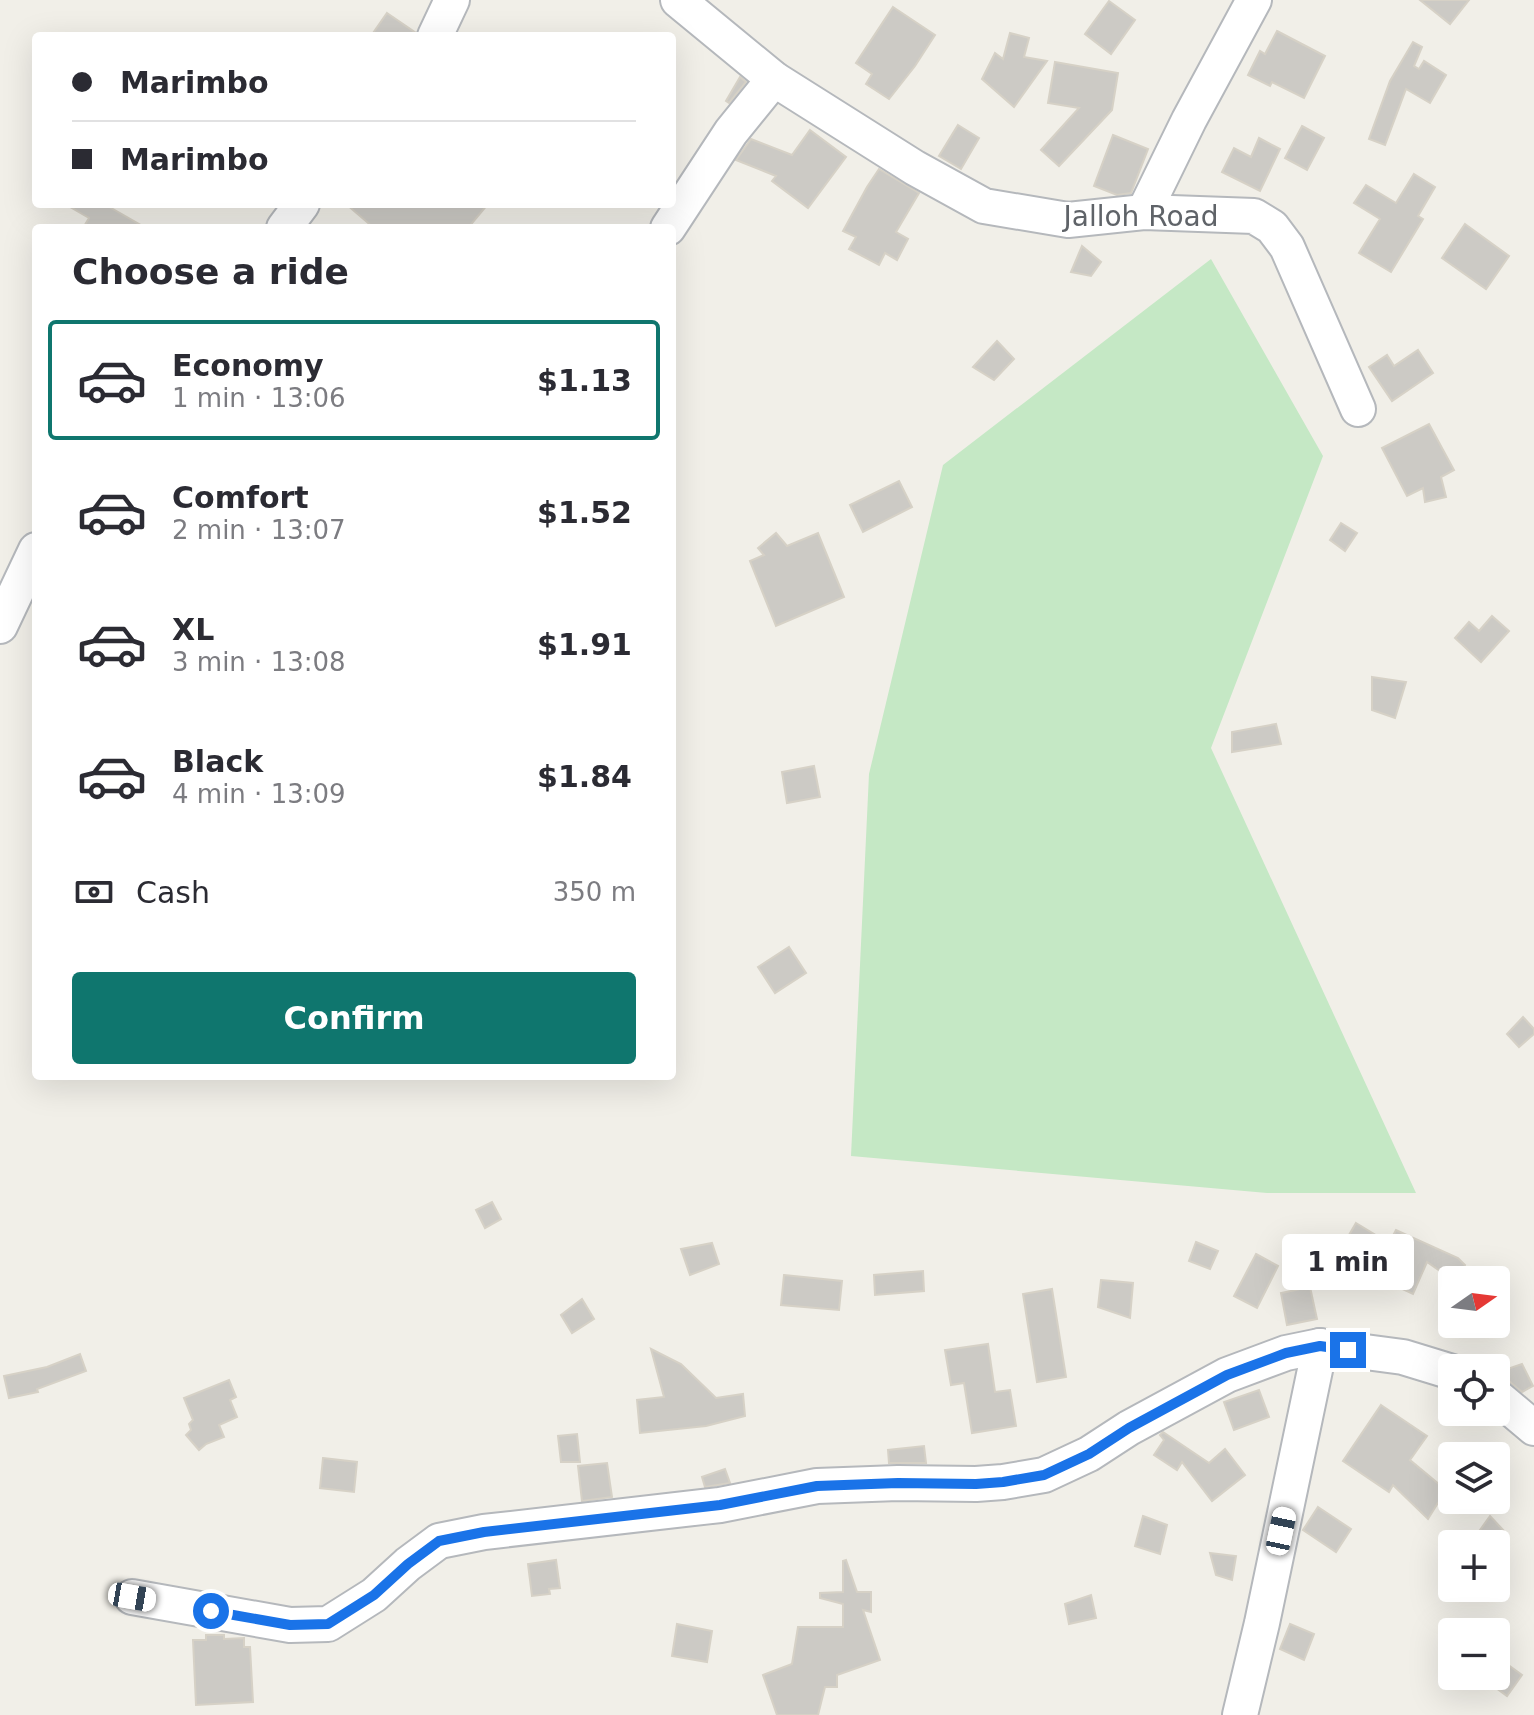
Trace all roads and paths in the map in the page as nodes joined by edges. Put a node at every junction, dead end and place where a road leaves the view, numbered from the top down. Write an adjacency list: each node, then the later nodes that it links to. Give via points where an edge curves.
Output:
1 (452, 0): 4 (street)
2 (678, 0): 5 (street, Jalloh Road)
3 (1254, 0): 6 (street)
4 (437, 32)
5 (774, 79): 6 (street, Jalloh Road, via 984,206 1068,220); 7 (street, via 731,132)
6 (1144, 212): 8 (street, Jalloh Road, via 1254,216 1272,227 1287,247)
7 (671, 224)
8 (1358, 409)
9 (32, 558): 10 (street)
10 (0, 626)
11 (1320, 1346): 12 (street, via 1403,1357); 15 (street, via 1227,1375 1044,1475 976,1484 817,1486 720,1505 439,1541 374,1595 328,1624 290,1625); 16 (street)
12 (1438, 1368)
13 (1510, 1408): 14 (street)
14 (1534, 1428)
15 (132, 1597)
16 (1240, 1715)

